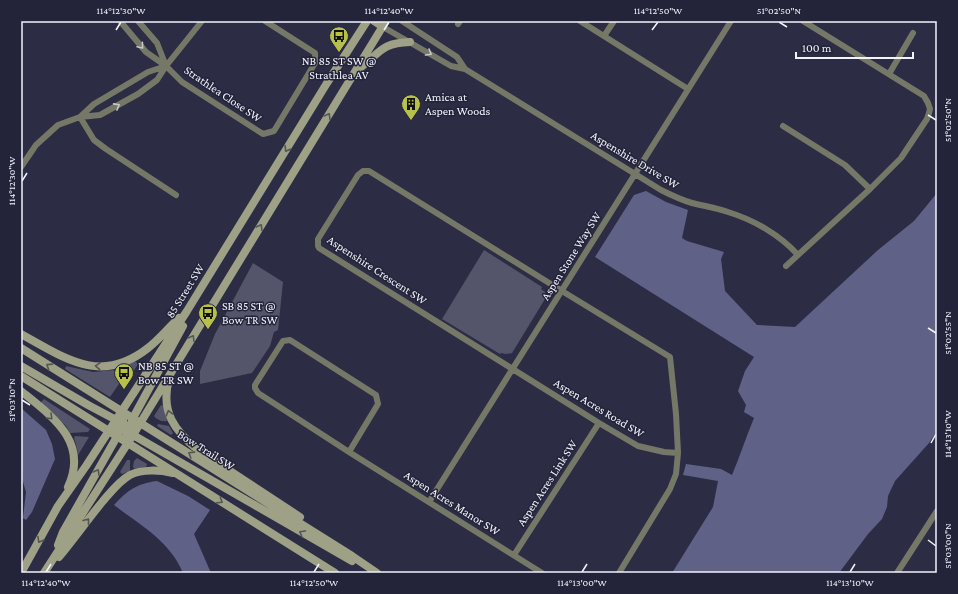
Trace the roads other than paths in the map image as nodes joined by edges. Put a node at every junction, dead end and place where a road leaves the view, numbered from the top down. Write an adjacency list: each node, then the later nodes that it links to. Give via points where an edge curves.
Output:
1 (120, 21): 16 (street, one-way to 16, via 146,52)
2 (138, 21): 16 (street, via 157,44)
3 (202, 21): 16 (street, Strathlea Close SW)
4 (265, 21): 16 (street, Strathlea Close SW, via 315,53 315,63 274,131 263,134 182,82)
5 (367, 21): 27 (main road, 85 Street SW, one-way to 27)
6 (374, 21): 12 (main road)
7 (402, 21): 17 (street, Aspenshire Drive SW, via 457,57)
8 (580, 21): 14 (street)
9 (614, 21): 14 (street)
10 (731, 21): 20 (street, Aspen Stone Way SW)
11 (802, 21): 19 (street)
12 (384, 24): 15 (street, Aspenshire Drive SW); 18 (main road, 85 Street SW)
13 (913, 33): 19 (street)
14 (604, 36): 20 (street)
15 (410, 42): 17 (street, Aspenshire Drive SW, one-way to 17, via 451,66); 18 (main road, via 389,44)
16 (166, 66): 21 (street, via 148,72 94,104); 21 (street, one-way to 16, via 100,115 138,94 157,80)
17 (465, 69): 24 (street, Aspenshire Drive SW)
18 (355, 72): 36 (main road, 85 Street SW, one-way to 18)
19 (888, 74): 25 (street, via 924,96 930,109 927,119 901,158)
20 (688, 89): 24 (street, Aspen Stone Way SW)
21 (80, 117): 23 (street, via 58,125 36,145); 26 (street, via 94,140 106,150)
22 (783, 126): 25 (street, via 845,165)
23 (21, 167)
24 (635, 174): 28 (street, Aspenshire Drive SW, via 682,200 746,219 774,234); 30 (street, Aspen Stone Way SW)
25 (870, 190): 28 (street)
26 (176, 196)
27 (226, 248): 31 (main road, 85 Street SW); 42 (main road)
28 (798, 255): 29 (street)
29 (786, 266)
30 (562, 291): 35 (street, Aspen Stone Way SW); 35 (street, Aspenshire Crescent SW, via 367,170 358,175 324,229 318,239 319,248); 46 (street, via 670,357)
31 (187, 311): 32 (main road, one-way to 32, via 147,349 113,366 76,362); 39 (main road, 85 Street SW)
32 (21, 334)
33 (21, 348): 39 (main road, Bow Trail SW, one-way to 33)
34 (21, 366): 42 (main road)
35 (513, 369): 41 (street, Aspen Acres Road SW); 48 (street, Aspen Stone Way SW)
36 (172, 371): 40 (main road, 85 Street SW); 52 (main road, one-way to 36, via 316,527 182,437 172,422 168,406 168,384)
37 (21, 376): 43 (main road, Bow Trail SW)
38 (21, 391): 49 (main road, one-way to 49, via 52,418 71,442 75,455 74,464 70,483)
39 (121, 411): 42 (main road, 85 Street SW); 42 (main road, Bow Trail SW)
40 (140, 422): 42 (main road, Bow Trail SW); 42 (main road, 85 Street SW); 52 (main road, Bow Trail SW, one-way to 40)
41 (599, 423): 46 (street, Aspen Acres Road SW, via 638,446); 51 (street, Aspen Acres Link SW)
42 (124, 427): 43 (main road, 85 Street SW); 43 (main road, Bow Trail SW); 44 (main road, 85 Street SW); 44 (main road, Bow Trail SW); 53 (main road, one-way to 42, via 63,532); 57 (main road, one-way to 42)
43 (109, 431): 49 (main road, 85 Street SW)
44 (128, 443): 47 (main road, Bow Trail SW); 53 (main road, 85 Street SW)
45 (349, 452): 45 (street, Aspen Acres Manor SW, via 256,391 255,385 283,341 290,340 376,395 378,404); 48 (street, Aspen Acres Manor SW)
46 (678, 453): 60 (street, via 676,474 670,490)
47 (179, 475): 55 (main road, one-way to 47, via 86,521 123,480 134,474 152,471); 56 (main road, Bow Trail SW, one-way to 56)
48 (429, 502): 51 (street, Aspen Acres Manor SW)
49 (58, 506): 54 (main road, 85 Street SW, one-way to 54)
50 (937, 511): 61 (street)
51 (514, 555): 59 (street, Aspen Acres Manor SW)
52 (352, 556): 58 (main road, Bow Trail SW)
53 (54, 557): 55 (main road, 85 Street SW)
54 (21, 573)
55 (45, 573)
56 (335, 573)
57 (373, 573)
58 (377, 573)
59 (542, 573)
60 (619, 573)
61 (897, 573)

